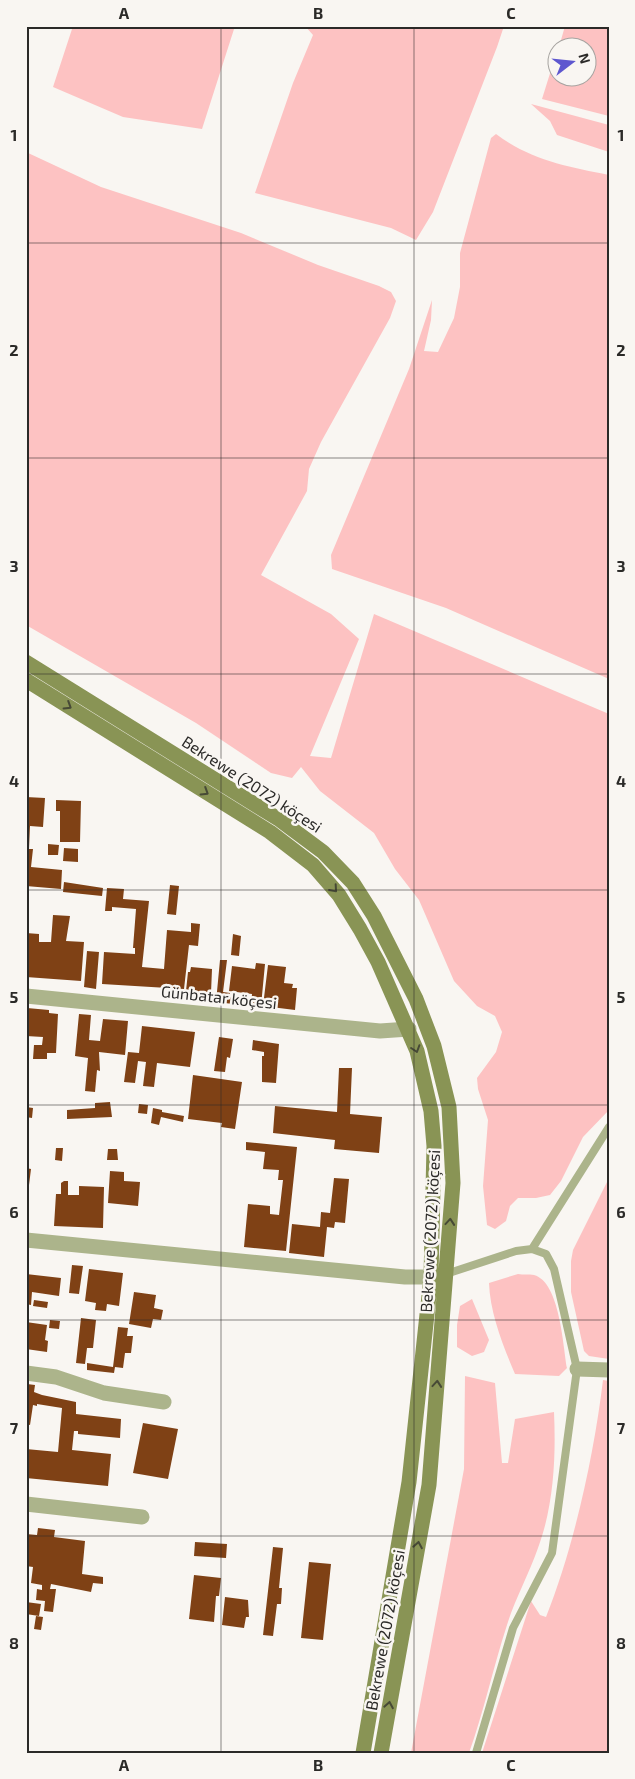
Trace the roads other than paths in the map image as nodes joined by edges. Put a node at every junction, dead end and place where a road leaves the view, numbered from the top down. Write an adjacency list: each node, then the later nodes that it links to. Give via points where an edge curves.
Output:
1 (26, 662): 8 (main road, Bekrewe (2072) köçesi, one-way to 1, via 453,1183 449,1107 434,1046 416,999 374,916 352,883 323,852 280,820)
2 (26, 680): 4 (main road, Bekrewe (2072) köçesi, one-way to 4, via 270,832 313,865 339,895 360,929)
3 (26, 996): 4 (street, Günbatar köçesi, via 380,1030)
4 (409, 1029): 9 (main road, Bekrewe (2072) köçesi, one-way to 9, via 431,1110 434,1146)
5 (609, 1127): 7 (lane)
6 (26, 1240): 9 (street)
7 (532, 1249): 8 (lane, via 516,1251); 10 (lane, via 546,1254 554,1269)
8 (446, 1274): 17 (main road, Bekrewe (2072) köçesi, one-way to 8, via 429,1485)
9 (430, 1277): 16 (main road, Bekrewe (2072) köçesi, via 410,1482)
10 (577, 1368): 11 (street); 18 (lane, via 552,1553 513,1628)
11 (609, 1370)
12 (26, 1373): 13 (street, via 56,1377 104,1394)
13 (164, 1402)
14 (26, 1504): 15 (street)
15 (142, 1517)
16 (363, 1753)
17 (381, 1753)
18 (476, 1753)

